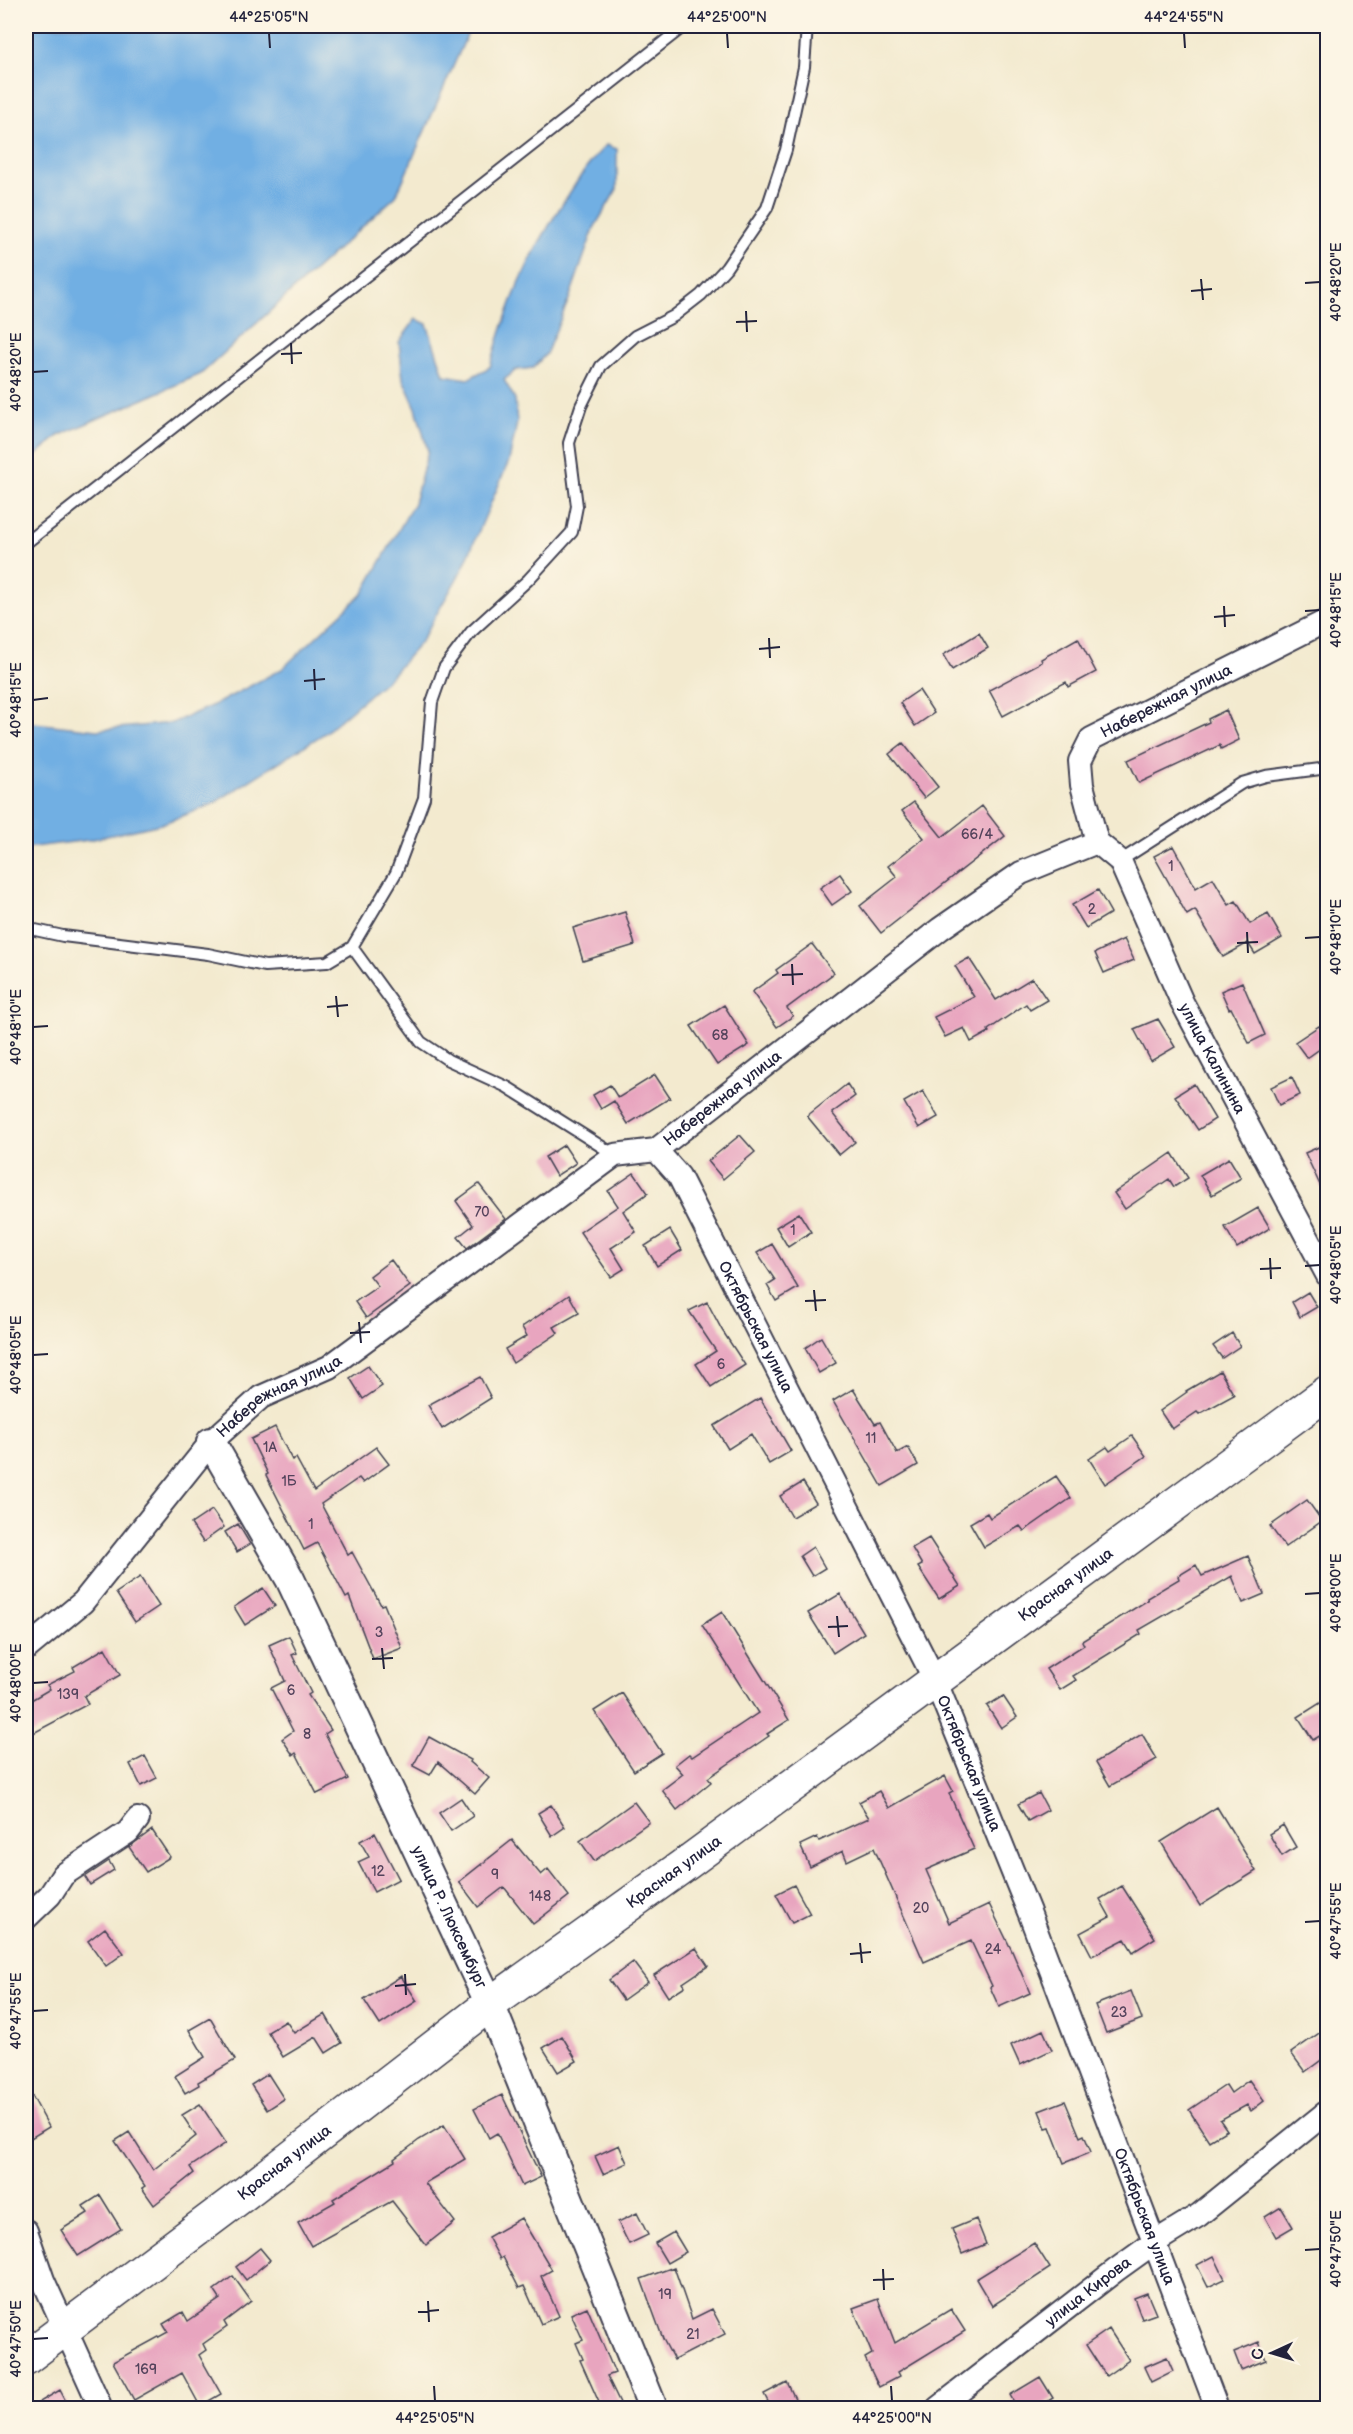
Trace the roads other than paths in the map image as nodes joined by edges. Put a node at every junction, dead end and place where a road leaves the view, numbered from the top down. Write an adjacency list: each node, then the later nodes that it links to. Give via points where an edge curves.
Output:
1 (684, 26): 3 (lane)
2 (807, 26): 9 (lane, via 804,68 786,150 767,208 726,268 701,295 674,316 635,336 601,366 581,406 569,443 577,506 572,532 528,580 471,632 444,668 432,702 424,798 396,873)
3 (26, 543)
4 (1328, 620): 6 (street, Набережная улица, via 1091,739 1080,761)
5 (1328, 768): 7 (lane, via 1242,783)
6 (1097, 842): 7 (street, улица Калинина); 10 (street, Набережная улица, via 1021,873 940,929)
7 (1120, 861): 12 (street, улица Калинина, via 1182,1002)
8 (26, 928): 9 (lane, via 265,966 327,962)
9 (352, 947): 11 (lane, via 421,1042 448,1060 507,1087)
10 (656, 1150): 11 (street, Набережная улица); 16 (street, Октябрьская улица, via 679,1176)
11 (615, 1155): 14 (street, Набережная улица, via 329,1367 261,1397)
12 (1328, 1276)
13 (1328, 1392): 16 (main road, Красная улица)
14 (211, 1442): 15 (street, Набережная улица, via 83,1602); 19 (street, улица Р. Люксембург, via 290,1579)
15 (26, 1648)
16 (935, 1680): 19 (main road, Красная улица); 22 (street, Октябрьская улица)
17 (138, 1818): 18 (street, via 128,1832 63,1875)
18 (26, 1918)
19 (490, 2004): 23 (main road, Красная улица); 26 (street, улица Р. Люксембург)
20 (1328, 2111): 22 (street, улица Кирова, via 1199,2215)
21 (26, 2231): 23 (street)
22 (1155, 2242): 27 (street, улица Кирова); 28 (street, Октябрьская улица)
23 (66, 2328): 24 (main road, Красная улица); 25 (street)
24 (26, 2358)
25 (101, 2409)
26 (653, 2409)
27 (938, 2409)
28 (1217, 2409)

